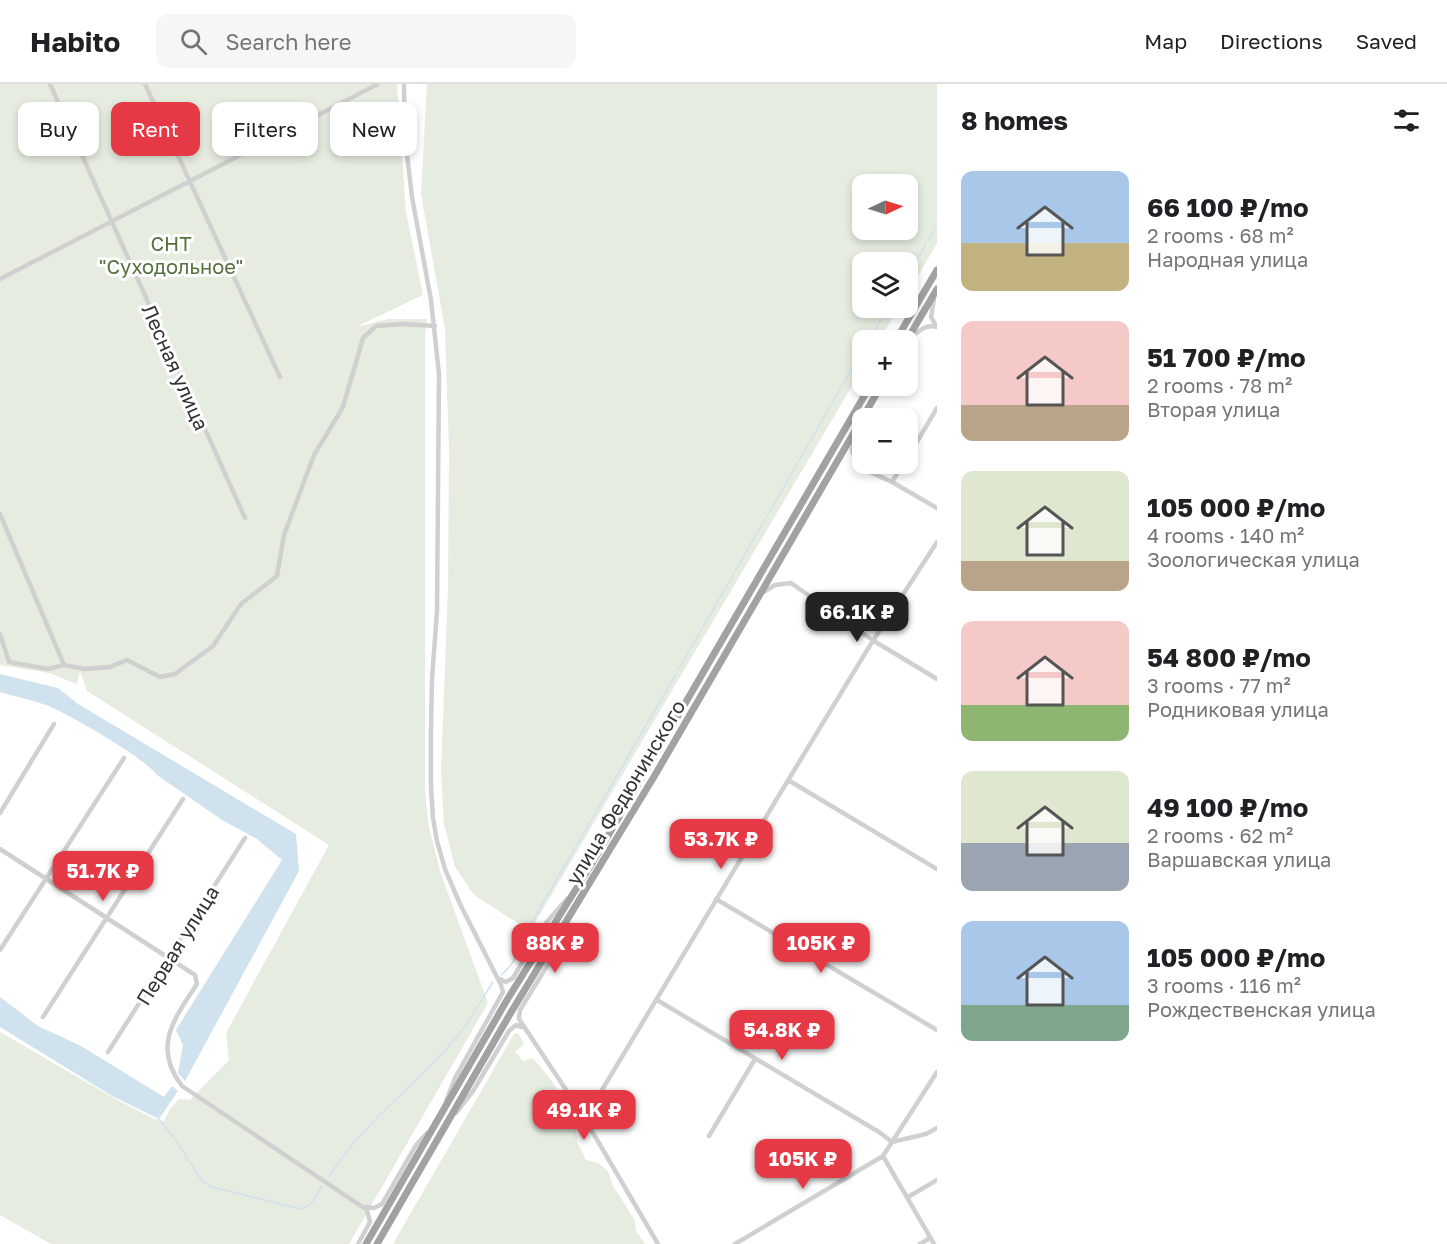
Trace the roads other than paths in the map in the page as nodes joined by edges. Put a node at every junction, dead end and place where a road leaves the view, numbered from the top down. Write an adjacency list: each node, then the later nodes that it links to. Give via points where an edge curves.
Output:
1 (50, 84): 6 (street, Лесная улица)
2 (145, 84): 5 (street)
3 (378, 84): 5 (street)
4 (404, 84): 10 (street, via 412,197)
5 (190, 182): 6 (street); 15 (street)
6 (110, 221): 8 (street); 25 (street, Лесная улица)
7 (937, 270): 12 (highway)
8 (0, 279)
9 (936, 290): 11 (street, via 931,315); 13 (highway)
10 (435, 326): 30 (street, via 376,326 363,338 343,407 314,455 284,535 277,576 241,604 213,646 175,674 159,677 127,660 110,667 84,669); 47 (street, via 439,467 431,727 433,818 445,869)
11 (937, 327): 14 (street)
12 (902, 330)
13 (913, 330)
14 (918, 332)
15 (279, 377)
16 (864, 396): 41 (highway, улица Федюнинского)
17 (937, 408): 19 (street)
18 (852, 437): 27 (highway, улица Федюнинского)
19 (918, 439)
20 (874, 474): 22 (street)
21 (897, 474): 22 (street)
22 (892, 482): 23 (street)
23 (937, 508)
24 (0, 514): 30 (street)
25 (245, 518)
26 (937, 542): 29 (street)
27 (760, 595): 29 (street, via 775,585 791,583); 44 (highway, улица Федюнинского)
28 (0, 634): 30 (street, via 9,662 48,669)
29 (874, 641): 31 (street); 34 (street)
30 (64, 665)
31 (937, 679)
32 (54, 724): 36 (street)
33 (124, 758): 40 (street)
34 (788, 780): 39 (street); 42 (street)
35 (183, 799): 43 (street)
36 (0, 813)
37 (245, 838): 46 (street, Первая улица)
38 (0, 849): 40 (street)
39 (937, 869)
40 (46, 878): 43 (street); 45 (street)
41 (577, 888): 47 (street, via 545,924 513,978 504,981); 56 (highway, улица Федюнинского)
42 (716, 899): 48 (street); 51 (street)
43 (107, 917): 46 (street); 49 (street)
44 (569, 918): 50 (street, via 553,956 519,1012); 58 (highway, улица Федюнинского)
45 (0, 950)
46 (169, 957): 52 (street, Первая улица); 64 (street, via 192,971 197,979 171,1024 168,1037 169,1065 175,1077 264,1142)
47 (496, 975): 56 (street, via 502,995 454,1078)
48 (657, 1000): 53 (street); 55 (street, via 593,1105)
49 (43, 1017)
50 (524, 1029): 55 (street); 58 (street, via 516,1025 508,1031 474,1090)
51 (937, 1029)
52 (108, 1052)
53 (755, 1059): 59 (street); 60 (street)
54 (937, 1072): 60 (street)
55 (582, 1114): 69 (street)
56 (437, 1122): 64 (street, via 416,1145 382,1204 374,1208); 67 (highway, улица Федюнинского)
57 (937, 1128): 60 (street)
58 (443, 1130): 68 (highway, улица Федюнинского)
59 (709, 1136)
60 (892, 1142): 61 (street)
61 (883, 1156): 63 (street); 70 (street)
62 (937, 1180): 63 (street)
63 (908, 1197): 65 (street)
64 (363, 1206): 66 (street, via 370,1222)
65 (930, 1238): 71 (street); 72 (street)
66 (358, 1244)
67 (366, 1244)
68 (377, 1244)
69 (658, 1244)
70 (735, 1244)
71 (920, 1244)
72 (934, 1244)

